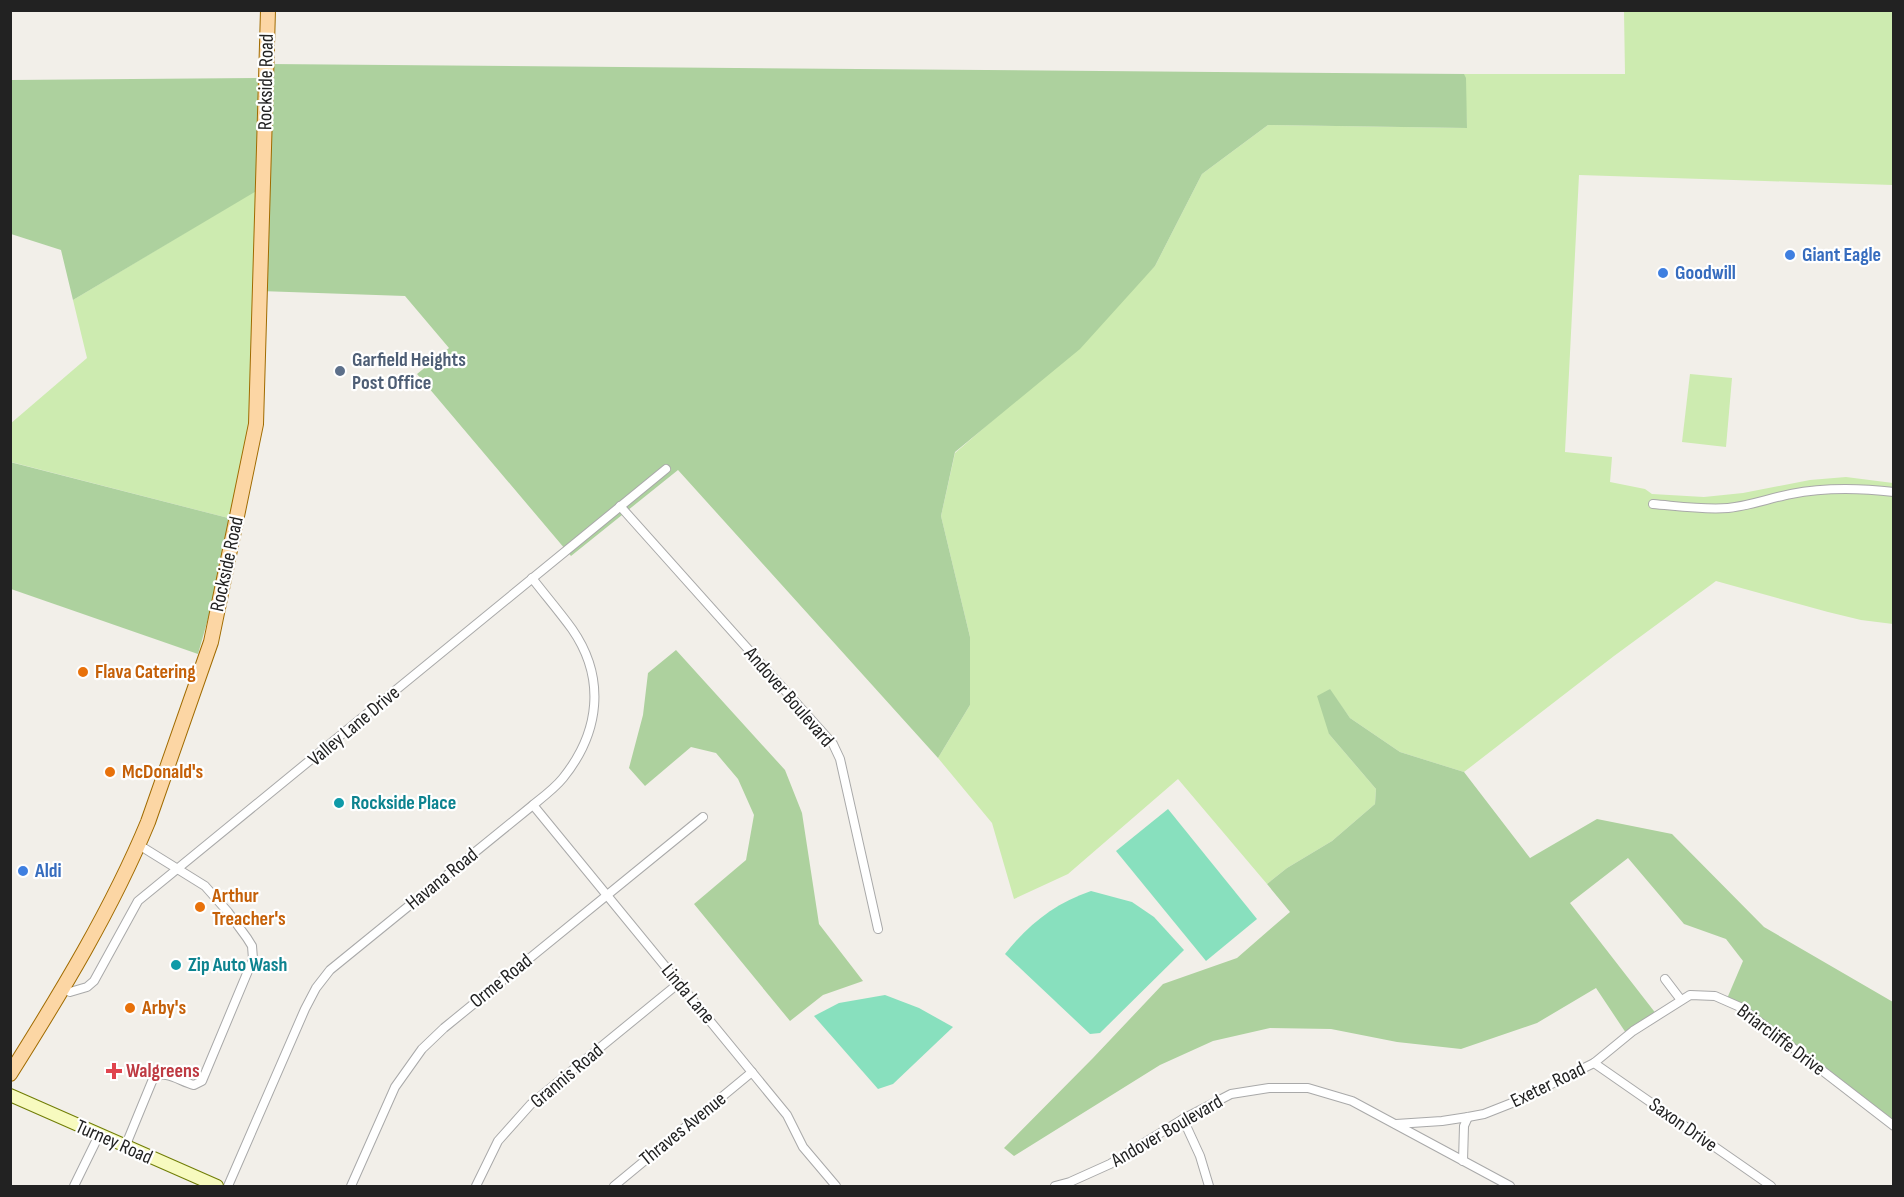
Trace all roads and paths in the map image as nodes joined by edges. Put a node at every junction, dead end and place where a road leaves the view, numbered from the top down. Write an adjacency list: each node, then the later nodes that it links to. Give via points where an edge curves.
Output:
1 (268, 10): 9 (main road, Rockside Road, via 256,424 210,642)
2 (666, 469): 5 (street, Valley Lane Drive)
3 (1893, 492): 4 (street, via 1831,489 1719,508)
4 (1653, 504)
5 (620, 506): 6 (street, Valley Lane Drive); 12 (street, Andover Boulevard, via 833,744 840,759)
6 (532, 578): 7 (street, Havana Road, via 573,630 587,657 594,680 595,705 579,756 562,779); 10 (street, Valley Lane Drive)
7 (533, 806): 11 (street, Linda Lane); 32 (street, Havana Road, via 330,970 305,1009)
8 (703, 817): 11 (street, Orme Road)
9 (138, 845): 10 (street); 15 (main road, Rockside Road)
10 (178, 870): 15 (street, Valley Lane Drive, via 136,904 94,981 70,992); 26 (street, via 205,886 228,912 252,946 253,959 202,1081 194,1085 167,1074 156,1076)
11 (605, 895): 14 (street, Linda Lane); 33 (street, Orme Road, via 422,1048 395,1087)
12 (878, 929)
13 (1665, 979): 16 (street)
14 (679, 983): 18 (street, Linda Lane); 34 (street, Grannis Road, via 531,1104 498,1141)
15 (63, 989): 19 (main road, Rockside Road)
16 (1681, 1000): 17 (street, Exeter Road, via 1633,1031); 24 (street, Briarcliffe Drive, via 1690,995 1715,996 1740,1007)
17 (1594, 1063): 21 (street, Exeter Road, via 1518,1101); 40 (street, Saxon Drive)
18 (752, 1072): 35 (street, Thraves Avenue); 36 (street, Linda Lane, via 787,1115 803,1147)
19 (10, 1074)
20 (10, 1095): 25 (main road, Turney Road)
21 (1468, 1117): 23 (street, Exeter Road); 27 (street)
22 (1184, 1119): 23 (street, Andover Boulevard, via 1232,1094 1269,1088 1308,1088 1352,1101); 29 (street, Andover Boulevard); 38 (street)
23 (1396, 1124): 27 (street, Andover Boulevard)
24 (1893, 1126)
25 (99, 1135): 26 (main road, Turney Road); 30 (street)
26 (125, 1147): 28 (main road, Turney Road)
27 (1463, 1161): 39 (street, Andover Boulevard)
28 (202, 1184): 31 (main road, Turney Road)
29 (1071, 1184): 37 (street, Andover Boulevard)
30 (74, 1186)
31 (218, 1186)
32 (228, 1186)
33 (351, 1186)
34 (476, 1186)
35 (614, 1186)
36 (836, 1186)
37 (1055, 1186)
38 (1211, 1186)
39 (1510, 1186)
40 (1771, 1186)

